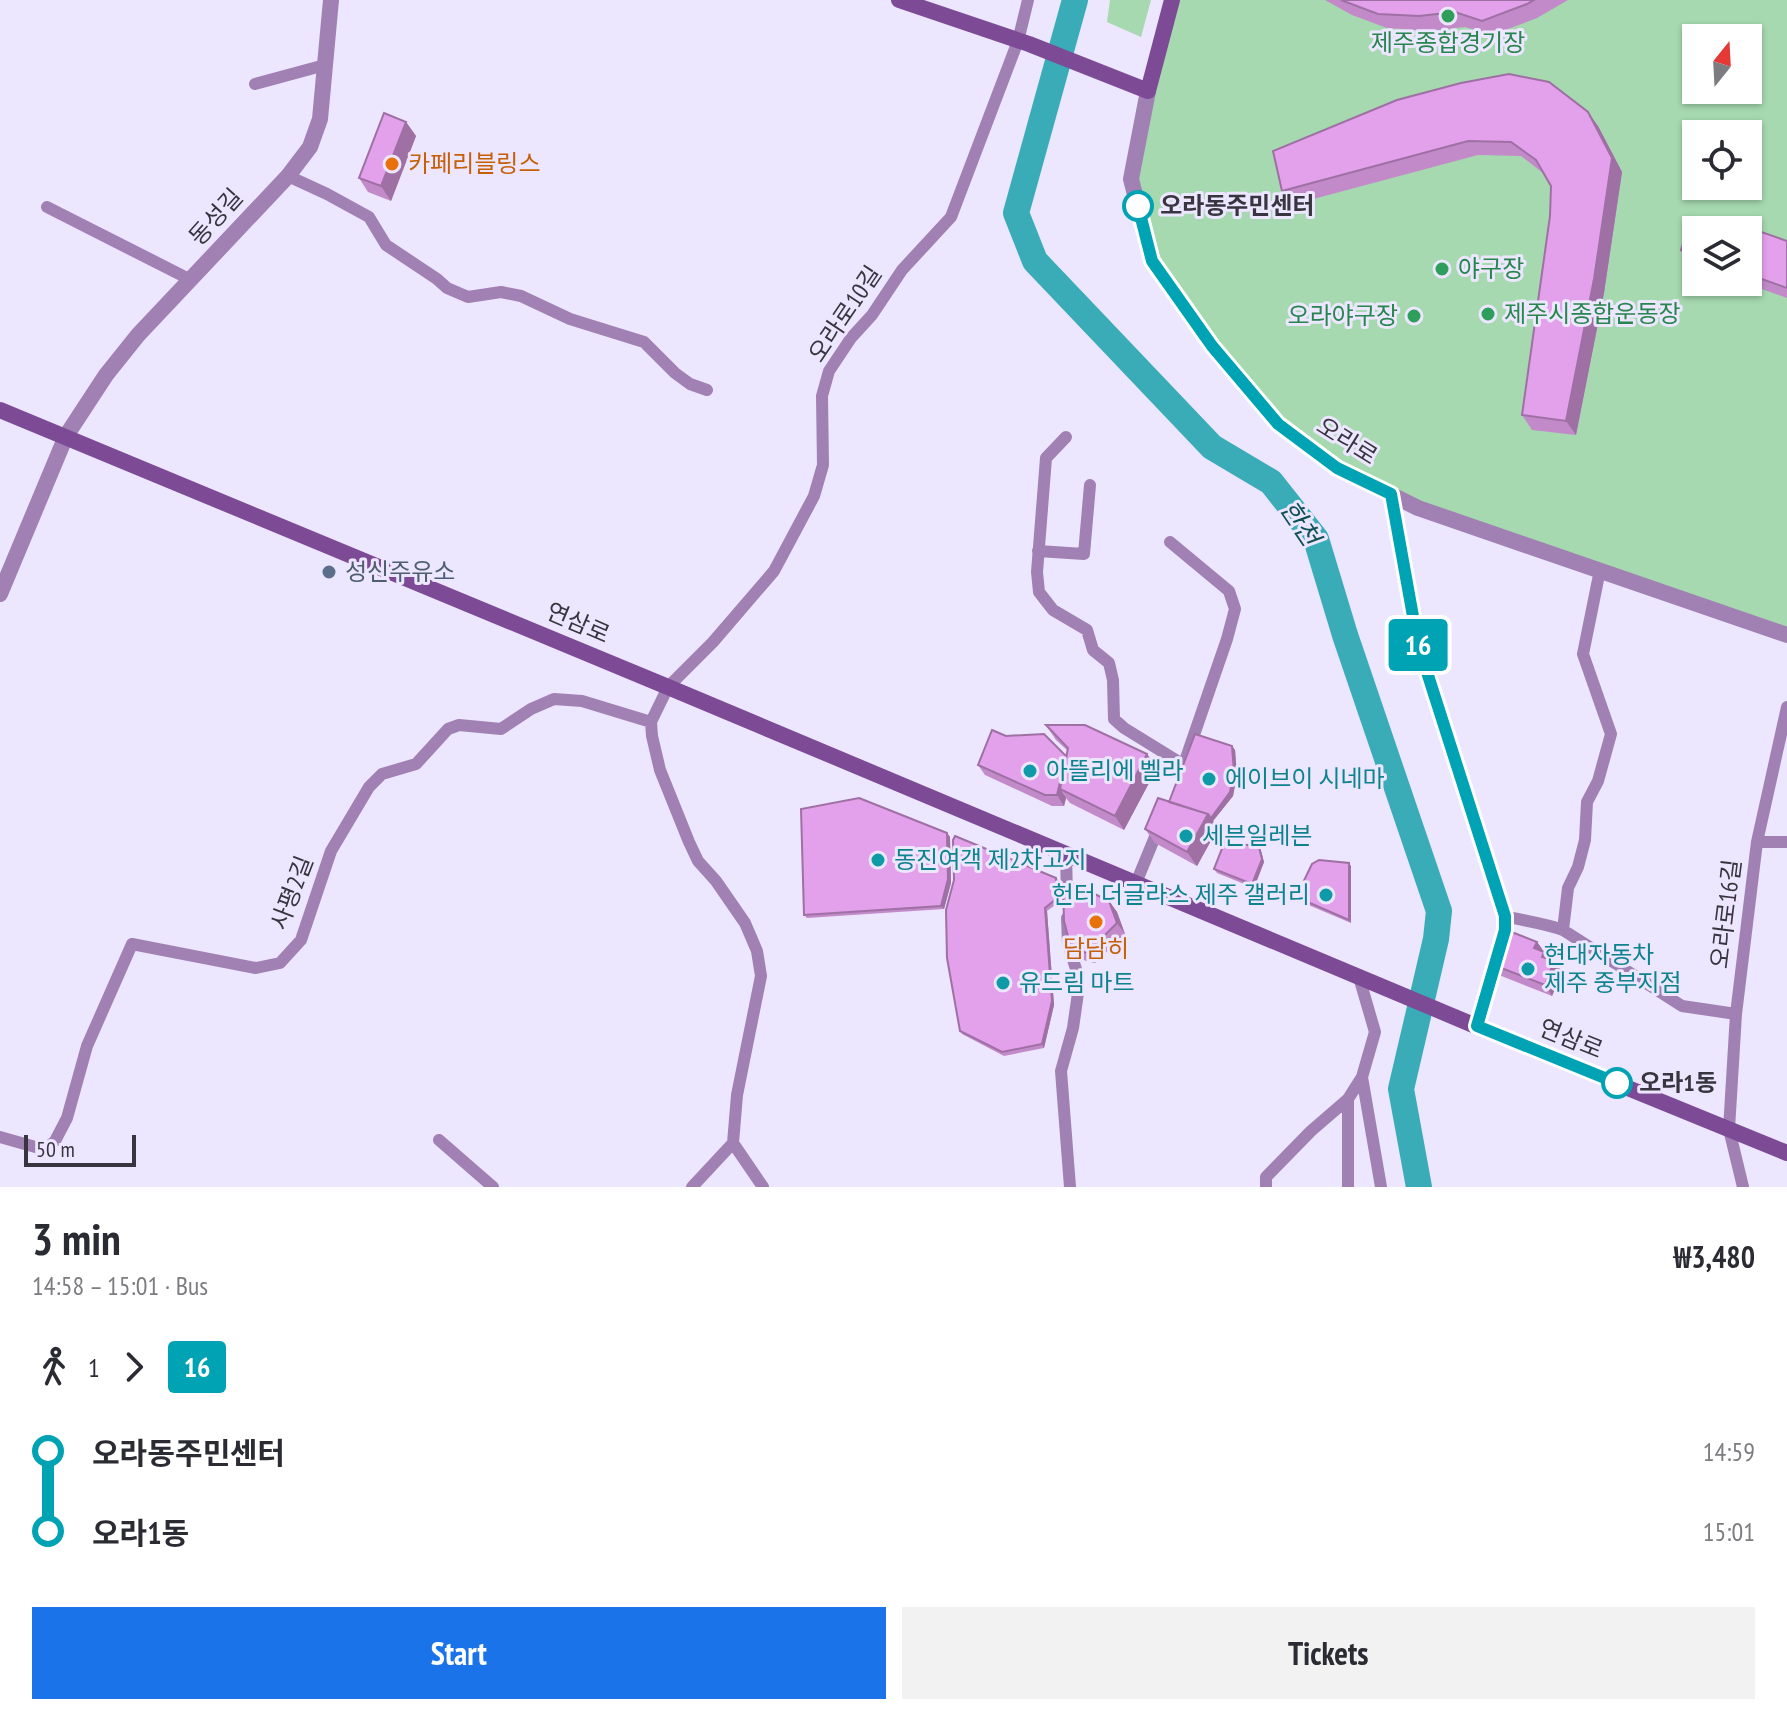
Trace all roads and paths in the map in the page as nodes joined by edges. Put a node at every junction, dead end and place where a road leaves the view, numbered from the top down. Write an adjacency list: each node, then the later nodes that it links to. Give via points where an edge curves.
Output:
1 (331, 0): 6 (street, 동성길)
2 (899, 0): 5 (main road)
3 (1028, 0): 5 (street, 오라로10길)
4 (1172, 0): 8 (main road)
5 (1024, 43): 8 (main road); 23 (street, 오라로10길, via 951,217 902,270 829,371 822,396 823,465 814,496 788,546 764,583)
6 (325, 65): 7 (street); 9 (street, 동성길, via 320,119 310,147)
7 (255, 84)
8 (1148, 91): 17 (street, 오라로, via 1131,179 1152,261 1212,346 1278,424 1337,468)
9 (288, 176): 11 (street, 동성길); 12 (street, via 369,217 386,245 447,288 468,297 501,292 521,296 570,319 644,342 682,379)
10 (47, 207): 11 (street)
11 (191, 280): 14 (street, 동성길, via 130,345)
12 (707, 390)
13 (0, 410): 14 (main road, 연삼로)
14 (66, 436): 21 (street, 동성길); 23 (main road, 연삼로)
15 (1066, 437): 19 (street, via 1046,458)
16 (1090, 485): 19 (street, via 1084,554)
17 (1391, 494): 20 (street, 오라로); 34 (street, via 1418,644)
18 (1170, 542): 27 (street, via 1229,591 1235,609)
19 (1038, 551): 27 (street, via 1039,592 1053,610 1087,630 1093,650 1109,663 1114,719)
20 (1600, 570): 22 (street, 오라로); 35 (street, via 1583,654 1611,734 1587,802 1585,840 1568,888)
21 (0, 594)
22 (1787, 635)
23 (668, 687): 25 (street, 오라로10길); 32 (main road, 연삼로)
24 (1787, 707): 30 (street, 오라로16길)
25 (651, 722): 42 (street, 사평2길, via 582,701 554,699 501,729 448,729 416,764 382,774 369,787 331,851 301,940 280,963 256,968 132,944 87,1046 67,1118 55,1141 39,1148); 44 (street, via 660,770 689,842 745,923 757,951 761,976)
26 (1134, 751): 27 (street)
27 (1184, 765): 28 (street)
28 (1178, 780)
29 (1166, 809): 33 (street)
30 (1757, 842): 31 (street); 37 (street, 오라로16길)
31 (1787, 842)
32 (1066, 854): 33 (main road, 연삼로); 49 (street, via 1068,944 1078,993 1061,1071)
33 (1136, 883): 36 (main road, 연삼로)
34 (1505, 916): 35 (street); 38 (street)
35 (1563, 930): 37 (street, via 1682,1006)
36 (1359, 977): 38 (main road, 연삼로); 39 (street, via 1375,1032)
37 (1736, 1014): 41 (street, 오라로16길)
38 (1474, 1025): 41 (main road, 연삼로)
39 (1362, 1077): 40 (street); 52 (street)
40 (1348, 1099): 50 (street, via 1266,1177); 51 (street)
41 (1729, 1129): 45 (main road, 연삼로); 53 (street, 오라로16길)
42 (0, 1137)
43 (439, 1140): 46 (street)
44 (733, 1143): 47 (street); 48 (street)
45 (1787, 1153)
46 (493, 1187)
47 (692, 1187)
48 (763, 1187)
49 (1070, 1187)
50 (1266, 1187)
51 (1348, 1187)
52 (1381, 1187)
53 (1743, 1187)

